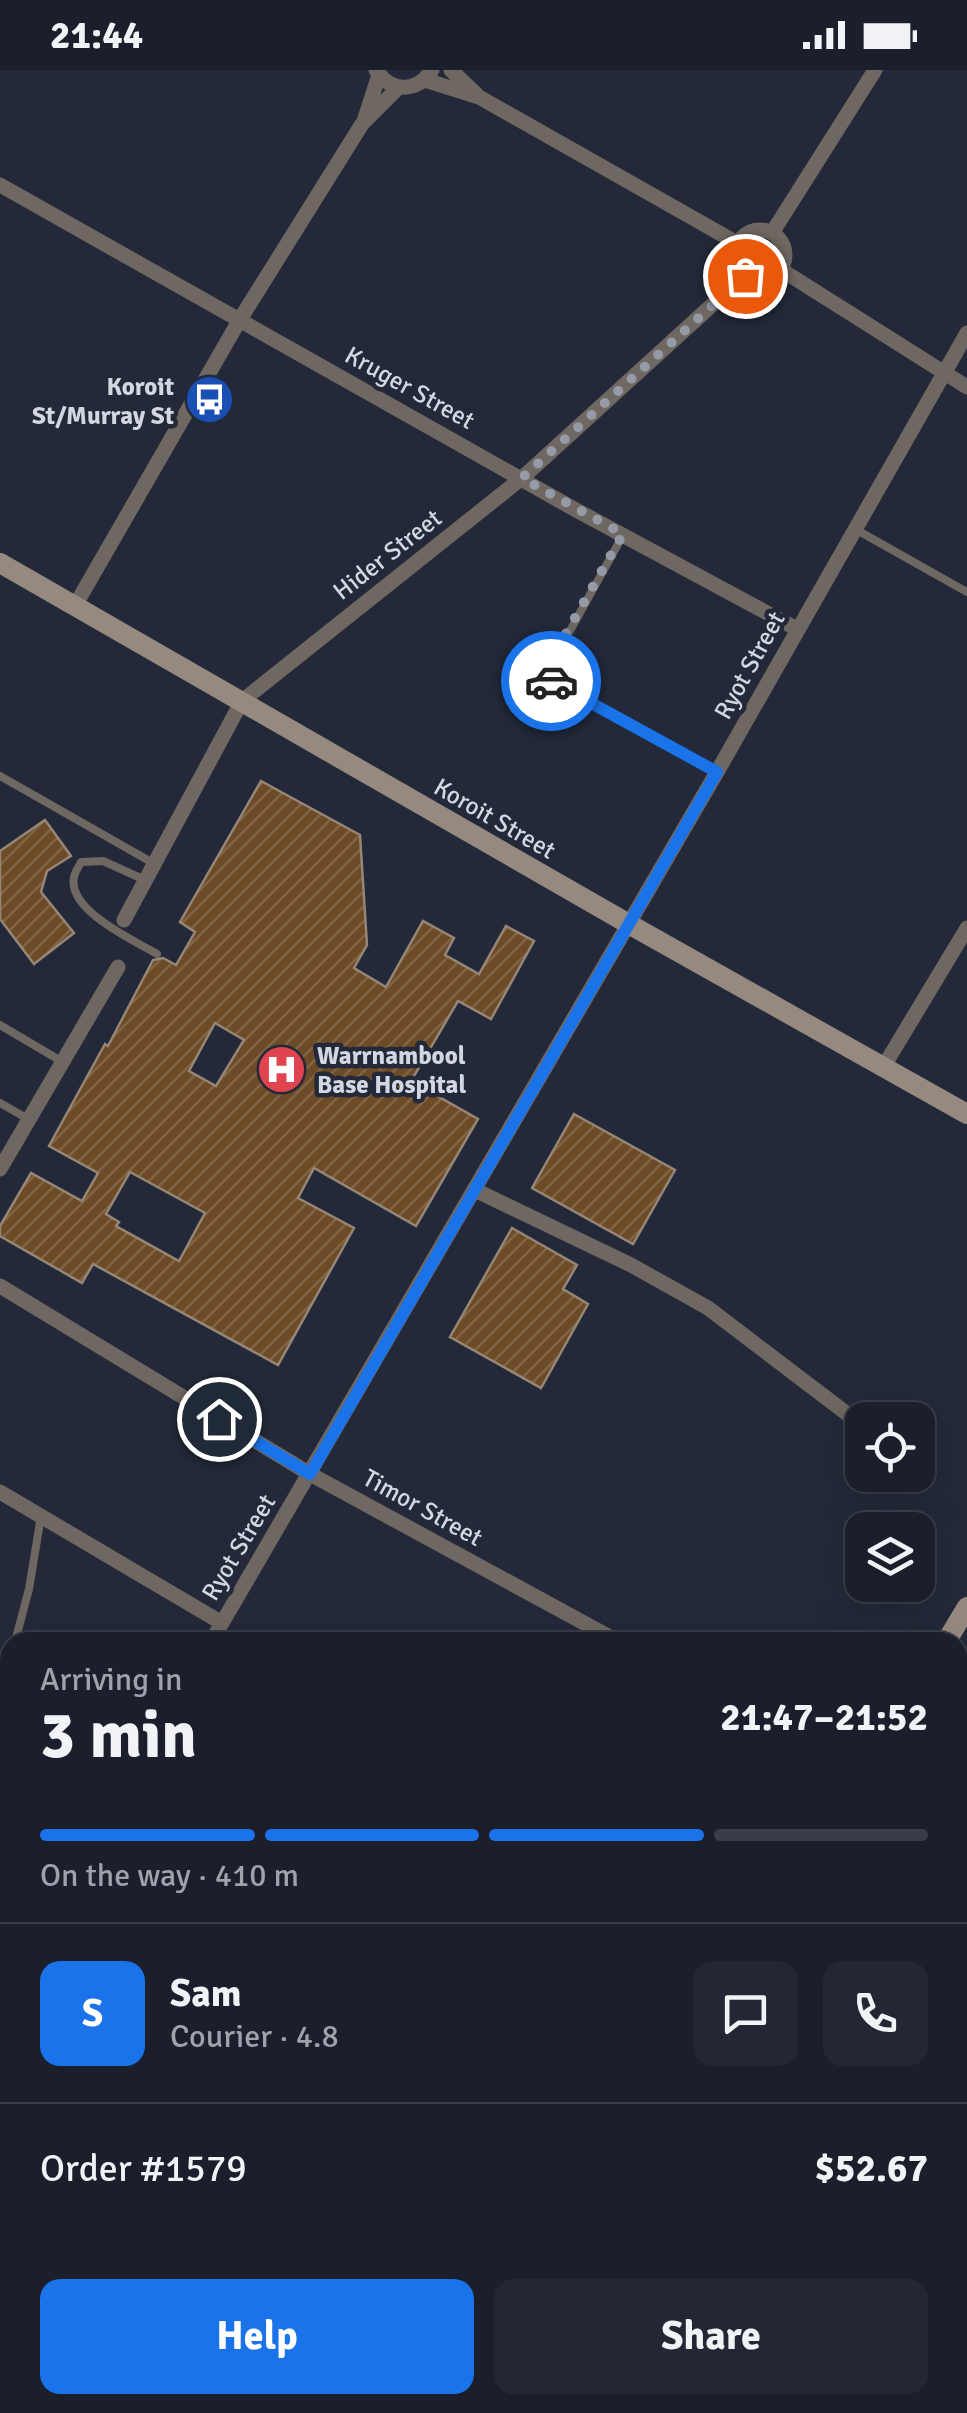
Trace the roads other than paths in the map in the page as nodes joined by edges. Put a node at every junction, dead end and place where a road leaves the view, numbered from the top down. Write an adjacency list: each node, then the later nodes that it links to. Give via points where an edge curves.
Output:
1 (451, 70): 6 (street)
2 (874, 70): 9 (street)
3 (377, 73): 5 (street); 7 (street)
4 (428, 75): 5 (street, via 417,86); 6 (street)
5 (398, 88): 7 (street)
6 (479, 97): 10 (street)
7 (362, 124): 13 (street)
8 (0, 185): 13 (street, Kruger Street)
9 (772, 233): 10 (street, via 753,231); 11 (street, via 785,253)
10 (737, 243): 12 (street, via 734,258)
11 (780, 269): 12 (street, via 760,280); 15 (street)
12 (745, 276): 17 (street, Hider Street)
13 (239, 321): 17 (street, Kruger Street); 22 (street)
14 (967, 332): 15 (street, Ryot Street)
15 (944, 374): 16 (street); 18 (street, Ryot Street)
16 (967, 387)
17 (522, 478): 19 (street, Kruger Street); 24 (street, Hider Street)
18 (855, 530): 21 (lane); 23 (street, Ryot Street)
19 (623, 534): 23 (street, Kruger Street); 25 (lane, via 546,674 560,688)
20 (0, 563): 22 (street, Koroit Street)
21 (967, 592)
22 (76, 604): 24 (street, Koroit Street)
23 (798, 629): 25 (street, Ryot Street)
24 (242, 701): 27 (street, Hider Street); 30 (street, Koroit Street)
25 (717, 772): 30 (street, Ryot Street)
26 (0, 776): 27 (lane)
27 (154, 864): 28 (street, Hider Street)
28 (145, 880): 29 (street, Hider Street); 32 (lane, via 102,860 81,862 74,877 76,898 95,916)
29 (124, 920)
30 (627, 923): 36 (street, Koroit Street); 41 (street, Ryot Street)
31 (967, 928): 36 (street)
32 (157, 954)
33 (118, 967): 35 (street)
34 (0, 1025): 35 (lane)
35 (61, 1061): 39 (street)
36 (884, 1066): 38 (street, Koroit Street)
37 (0, 1103): 39 (lane)
38 (967, 1114)
39 (28, 1119): 40 (street)
40 (0, 1169)
41 (475, 1190): 43 (street, via 708,1308); 44 (street, Ryot Street)
42 (0, 1286): 44 (street, Timor Street)
43 (845, 1412)
44 (310, 1474): 48 (street, Ryot Street); 51 (street, Timor Street)
45 (0, 1492): 46 (street)
46 (41, 1516): 48 (street); 49 (lane)
47 (967, 1608): 52 (street)
48 (222, 1623): 50 (street, Ryot Street)
49 (19, 1632)
50 (217, 1632)
51 (601, 1632)
52 (952, 1632)

